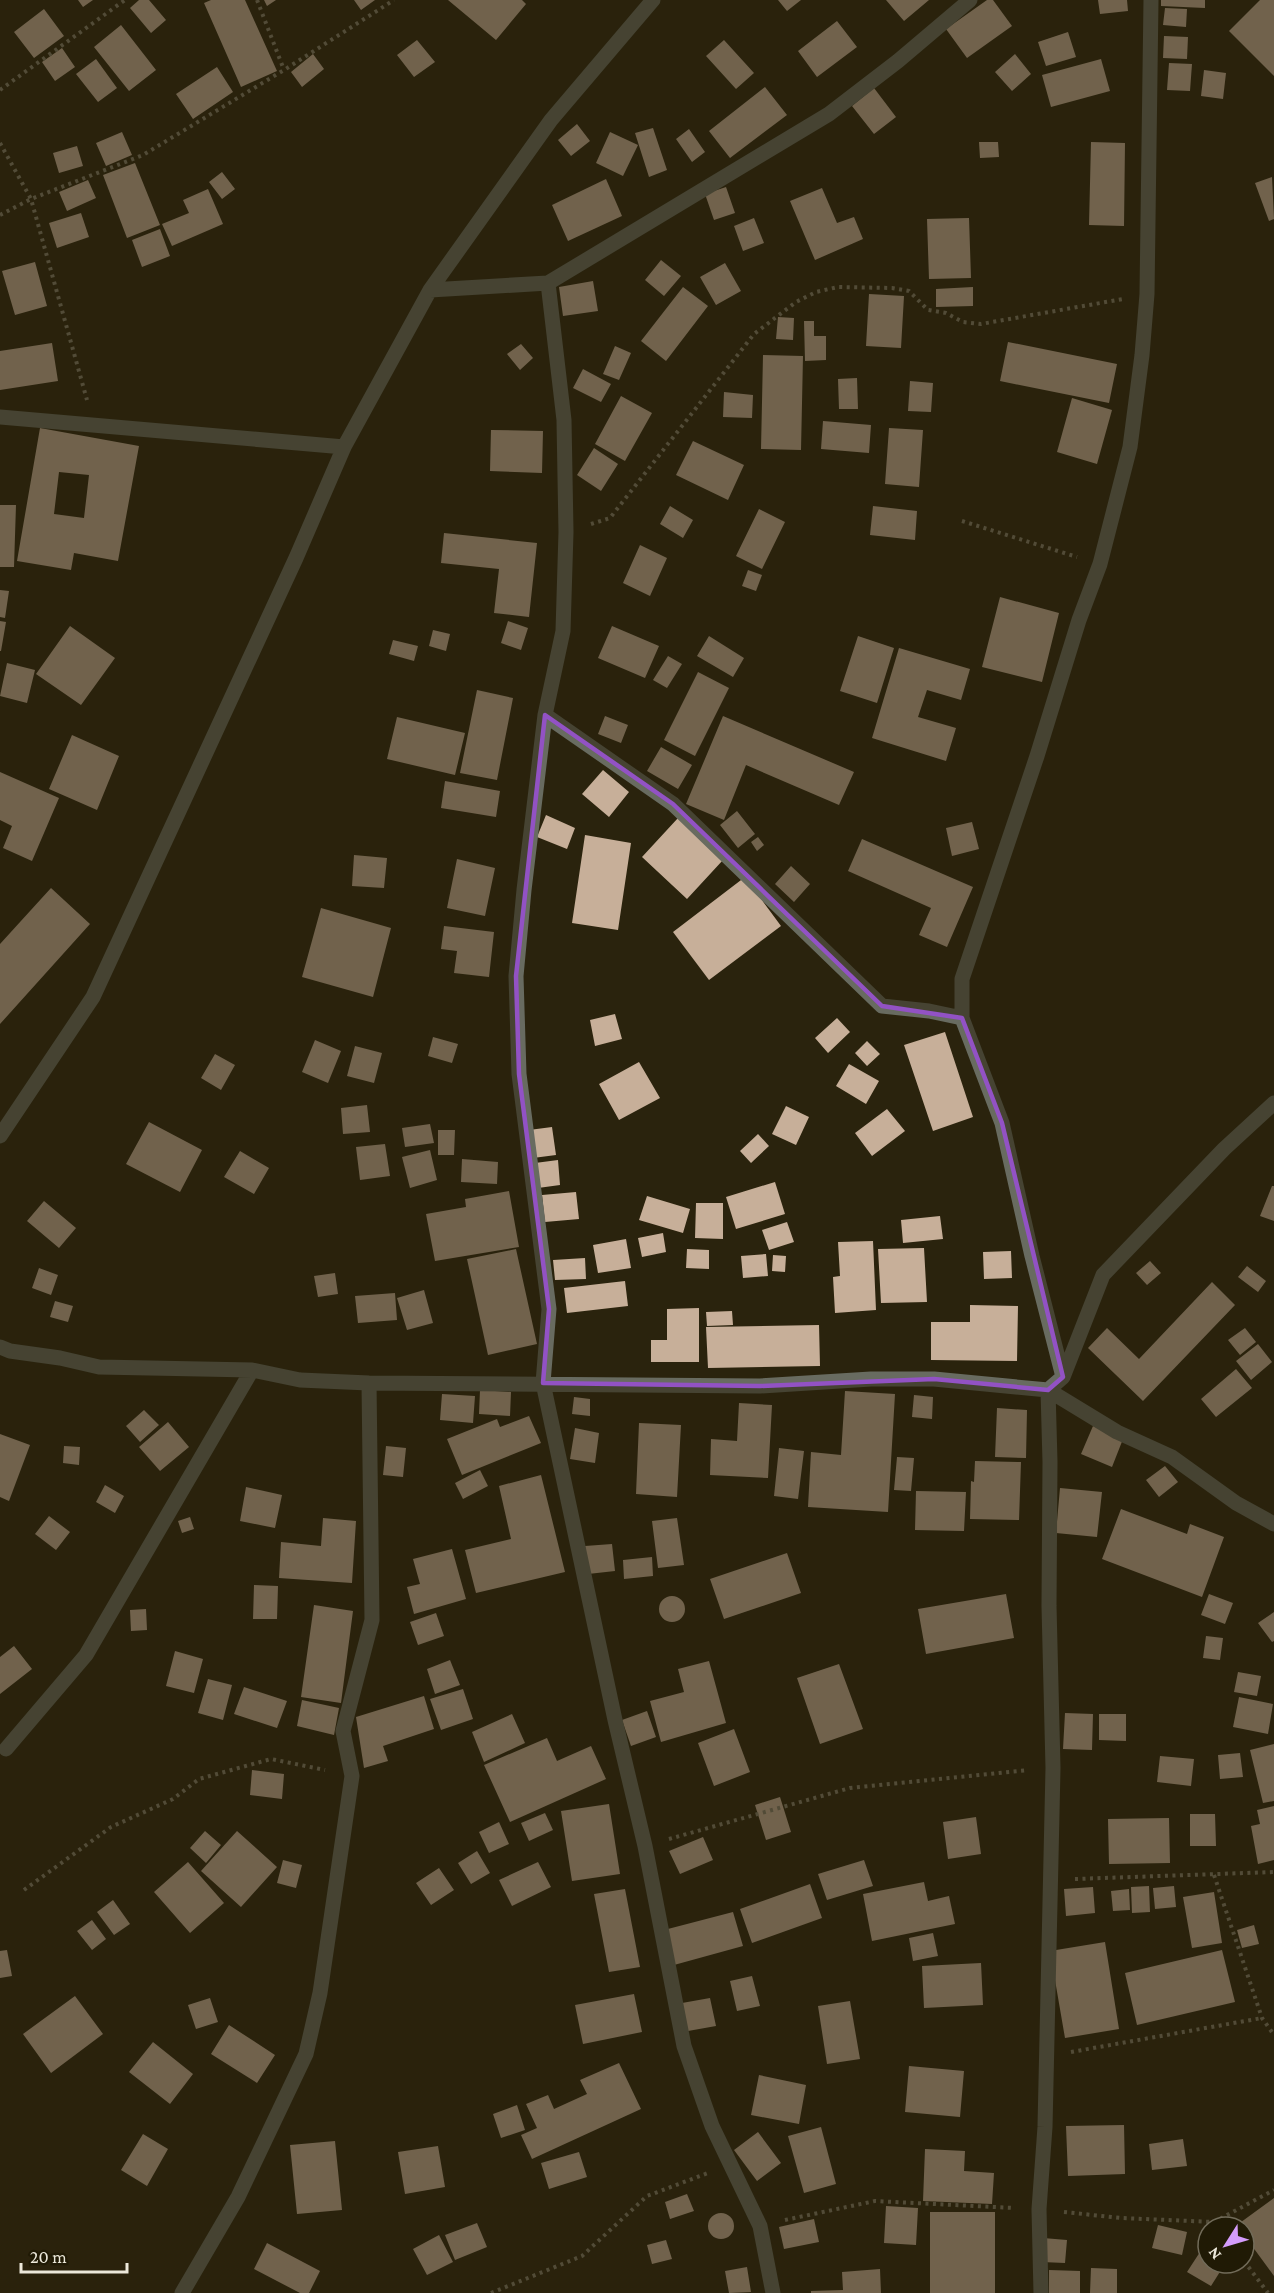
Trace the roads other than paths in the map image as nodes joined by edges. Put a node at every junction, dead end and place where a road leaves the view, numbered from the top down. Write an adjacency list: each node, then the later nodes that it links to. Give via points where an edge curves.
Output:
1 (653, 0): 5 (street, via 551,120)
2 (970, 0): 4 (street, via 829,114)
3 (1151, 0): 9 (street, via 1147,294 1130,447 1100,564 962,979)
4 (548, 284): 5 (street); 8 (street, via 564,420 566,532 563,631)
5 (430, 290): 7 (street)
6 (0, 417): 7 (street)
7 (344, 447): 11 (street, via 93,997)
8 (545, 715): 9 (street, via 673,804 882,1006); 16 (street, via 516,976 519,1074 549,1309)
9 (962, 1018): 14 (street, via 1002,1123)
10 (1274, 1103): 14 (street, via 1224,1149 1103,1275)
11 (0, 1136)
12 (0, 1347): 13 (street, via 99,1367)
13 (252, 1371): 15 (street, via 300,1380); 19 (street, via 86,1655)
14 (1063, 1377): 17 (street)
15 (369, 1383): 16 (street); 20 (street, via 372,1620 343,1731 352,1776 320,1993 306,2054 237,2197)
16 (543, 1383): 17 (street, via 760,1386 934,1379); 21 (street, via 645,1846 684,2046 712,2126 759,2226)
17 (1048, 1390): 18 (street, via 1117,1432 1172,1457 1236,1503); 22 (street, via 1053,1768 1045,2127 1039,2210)
18 (1274, 1524)
19 (6, 1749)
20 (182, 2293)
21 (773, 2293)
22 (1041, 2293)

